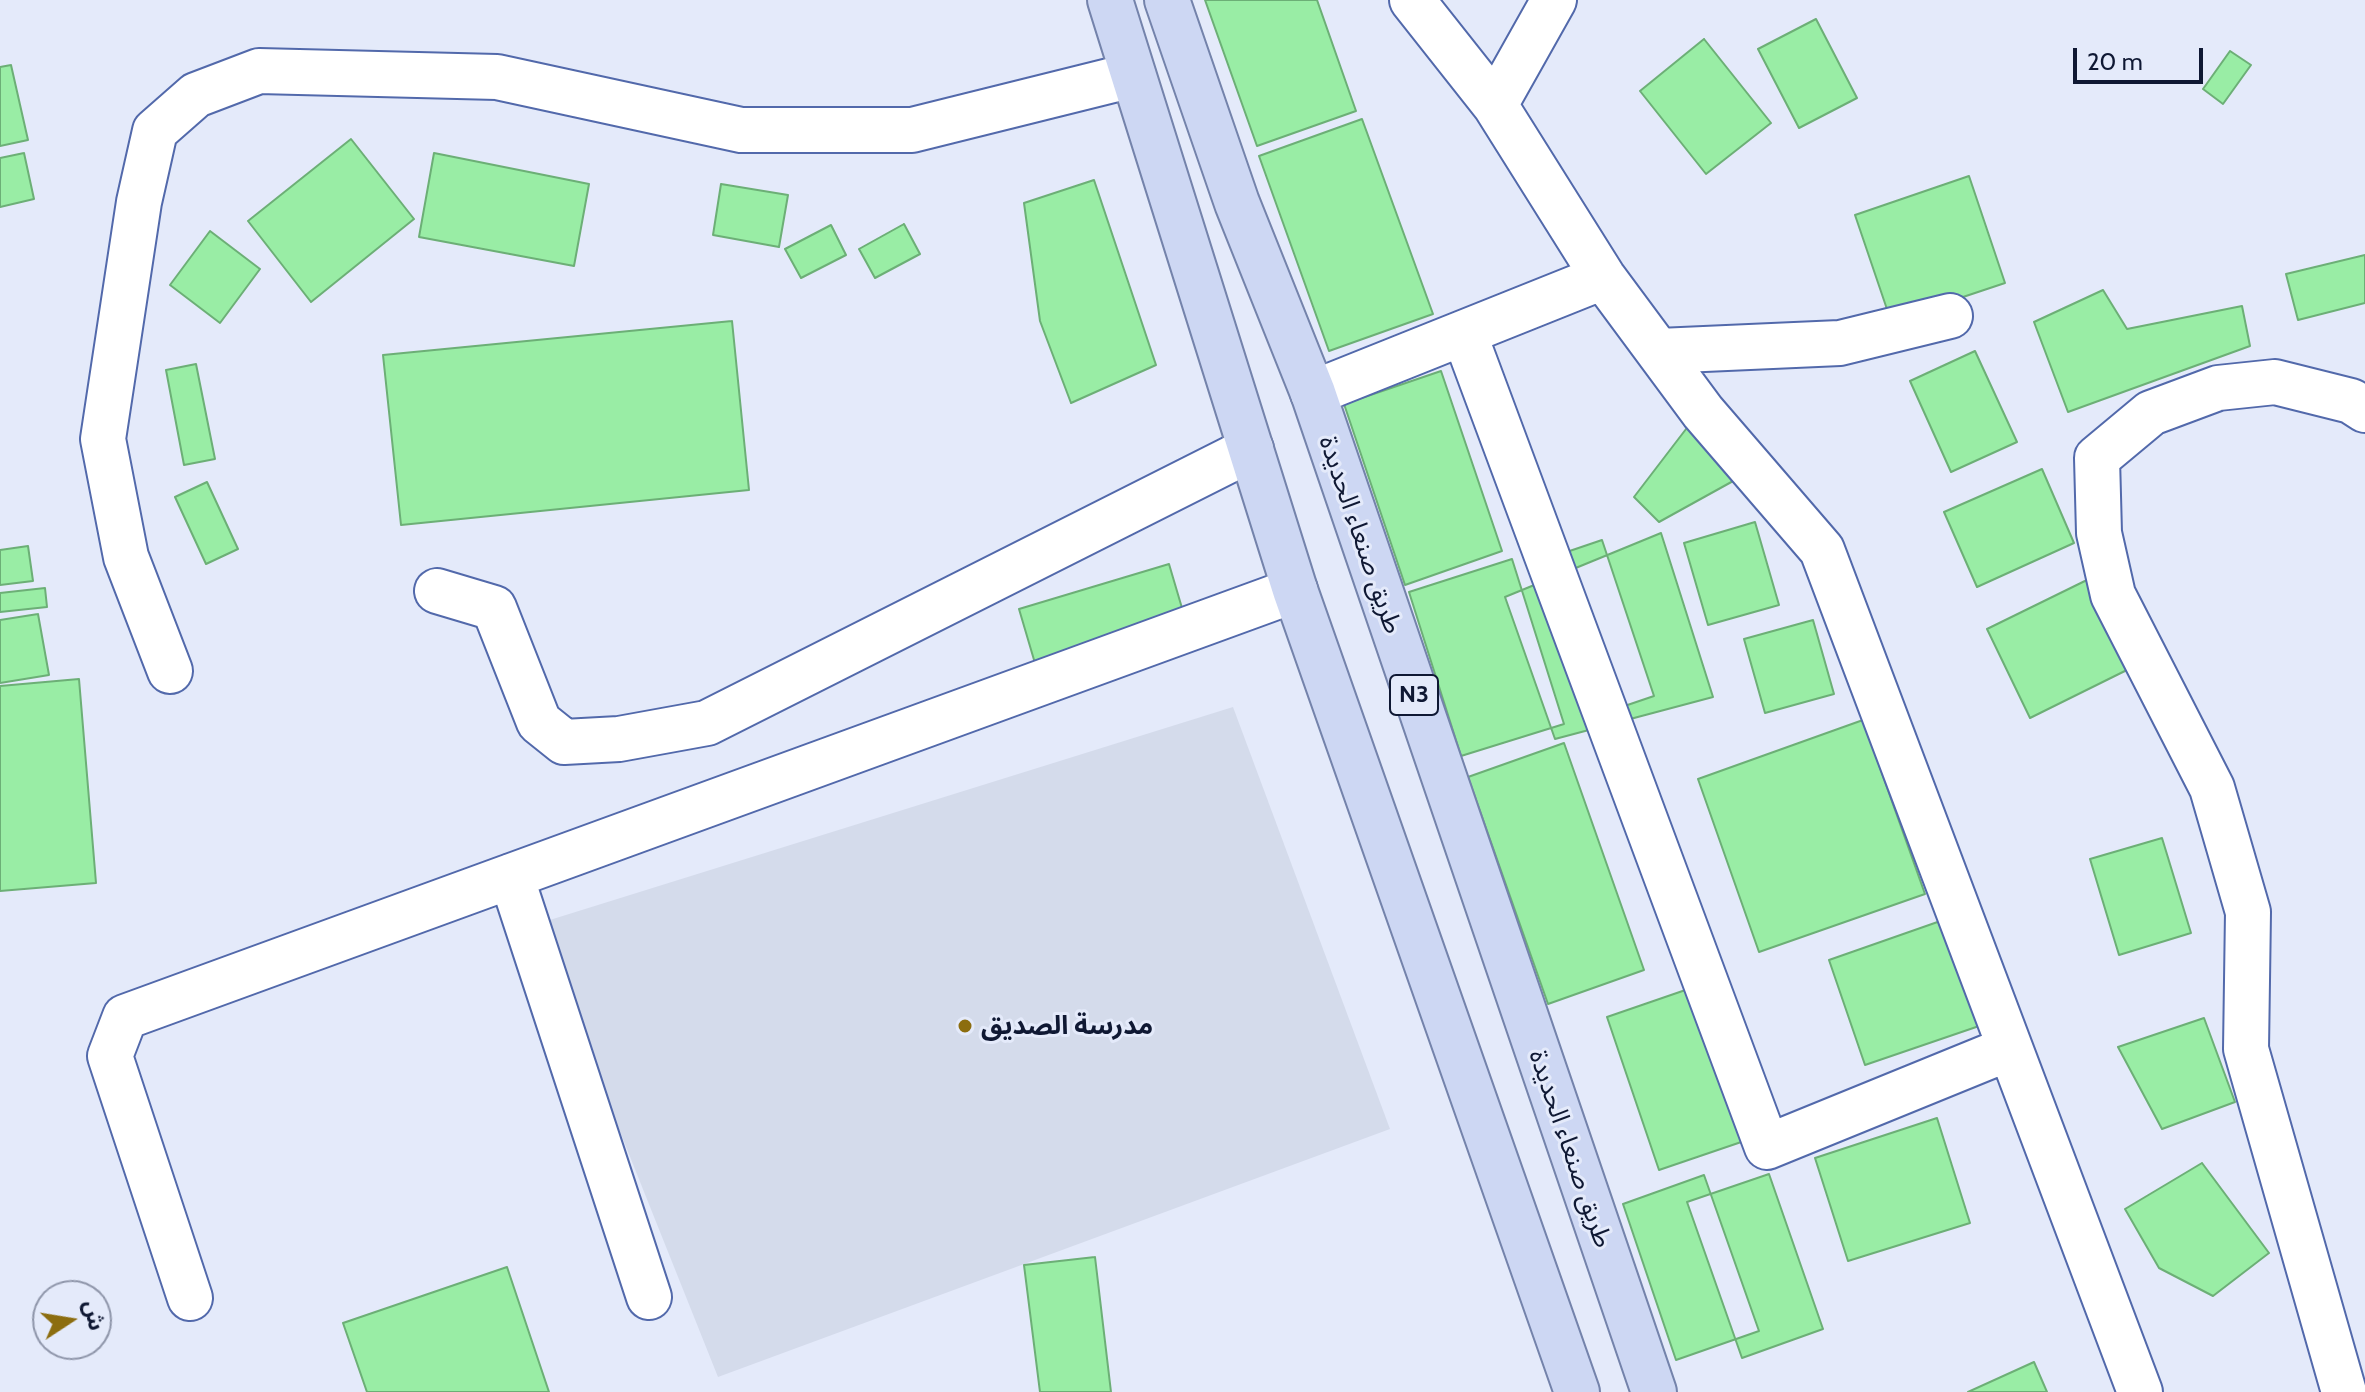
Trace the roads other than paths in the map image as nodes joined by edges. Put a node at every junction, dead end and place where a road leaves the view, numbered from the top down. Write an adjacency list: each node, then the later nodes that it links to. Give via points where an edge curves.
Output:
1 (1110, 0): 5 (main road)
2 (1167, 0): 11 (main road, طريق صنعاء الحديدة / N3, via 1237,203)
3 (1412, 0): 6 (street)
4 (1554, 0): 6 (street)
5 (1133, 75): 13 (main road); 16 (street, via 912,130 741,130 497,77 259,71 196,95 155,131 103,439 126,557)
6 (1495, 105): 7 (street)
7 (1603, 277): 9 (street); 10 (street)
8 (1950, 316): 10 (street, via 1840,343)
9 (1464, 333): 11 (street); 18 (street, via 1767,1147)
10 (1659, 351): 18 (street, via 1703,412 1822,550)
11 (1313, 393): 23 (main road, طريق صنعاء الحديدة / N3)
12 (2365, 410): 25 (street, via 2351,401 2275,382 2218,388 2151,413 2097,458 2099,533 2113,595 2212,788 2248,912 2246,1049)
13 (1251, 449): 14 (main road); 15 (street, via 707,723 619,739 564,742 539,722 494,608)
14 (1295, 590): 17 (street); 22 (main road)
15 (437, 591)
16 (170, 671)
17 (511, 876): 19 (street); 20 (street, via 125,1017 110,1056)
18 (2010, 1048): 24 (street)
19 (649, 1297)
20 (190, 1298)
21 (2365, 1382): 26 (street)
22 (1577, 1392)
23 (1654, 1392)
24 (2140, 1392)
25 (2344, 1392)
26 (2350, 1392)

